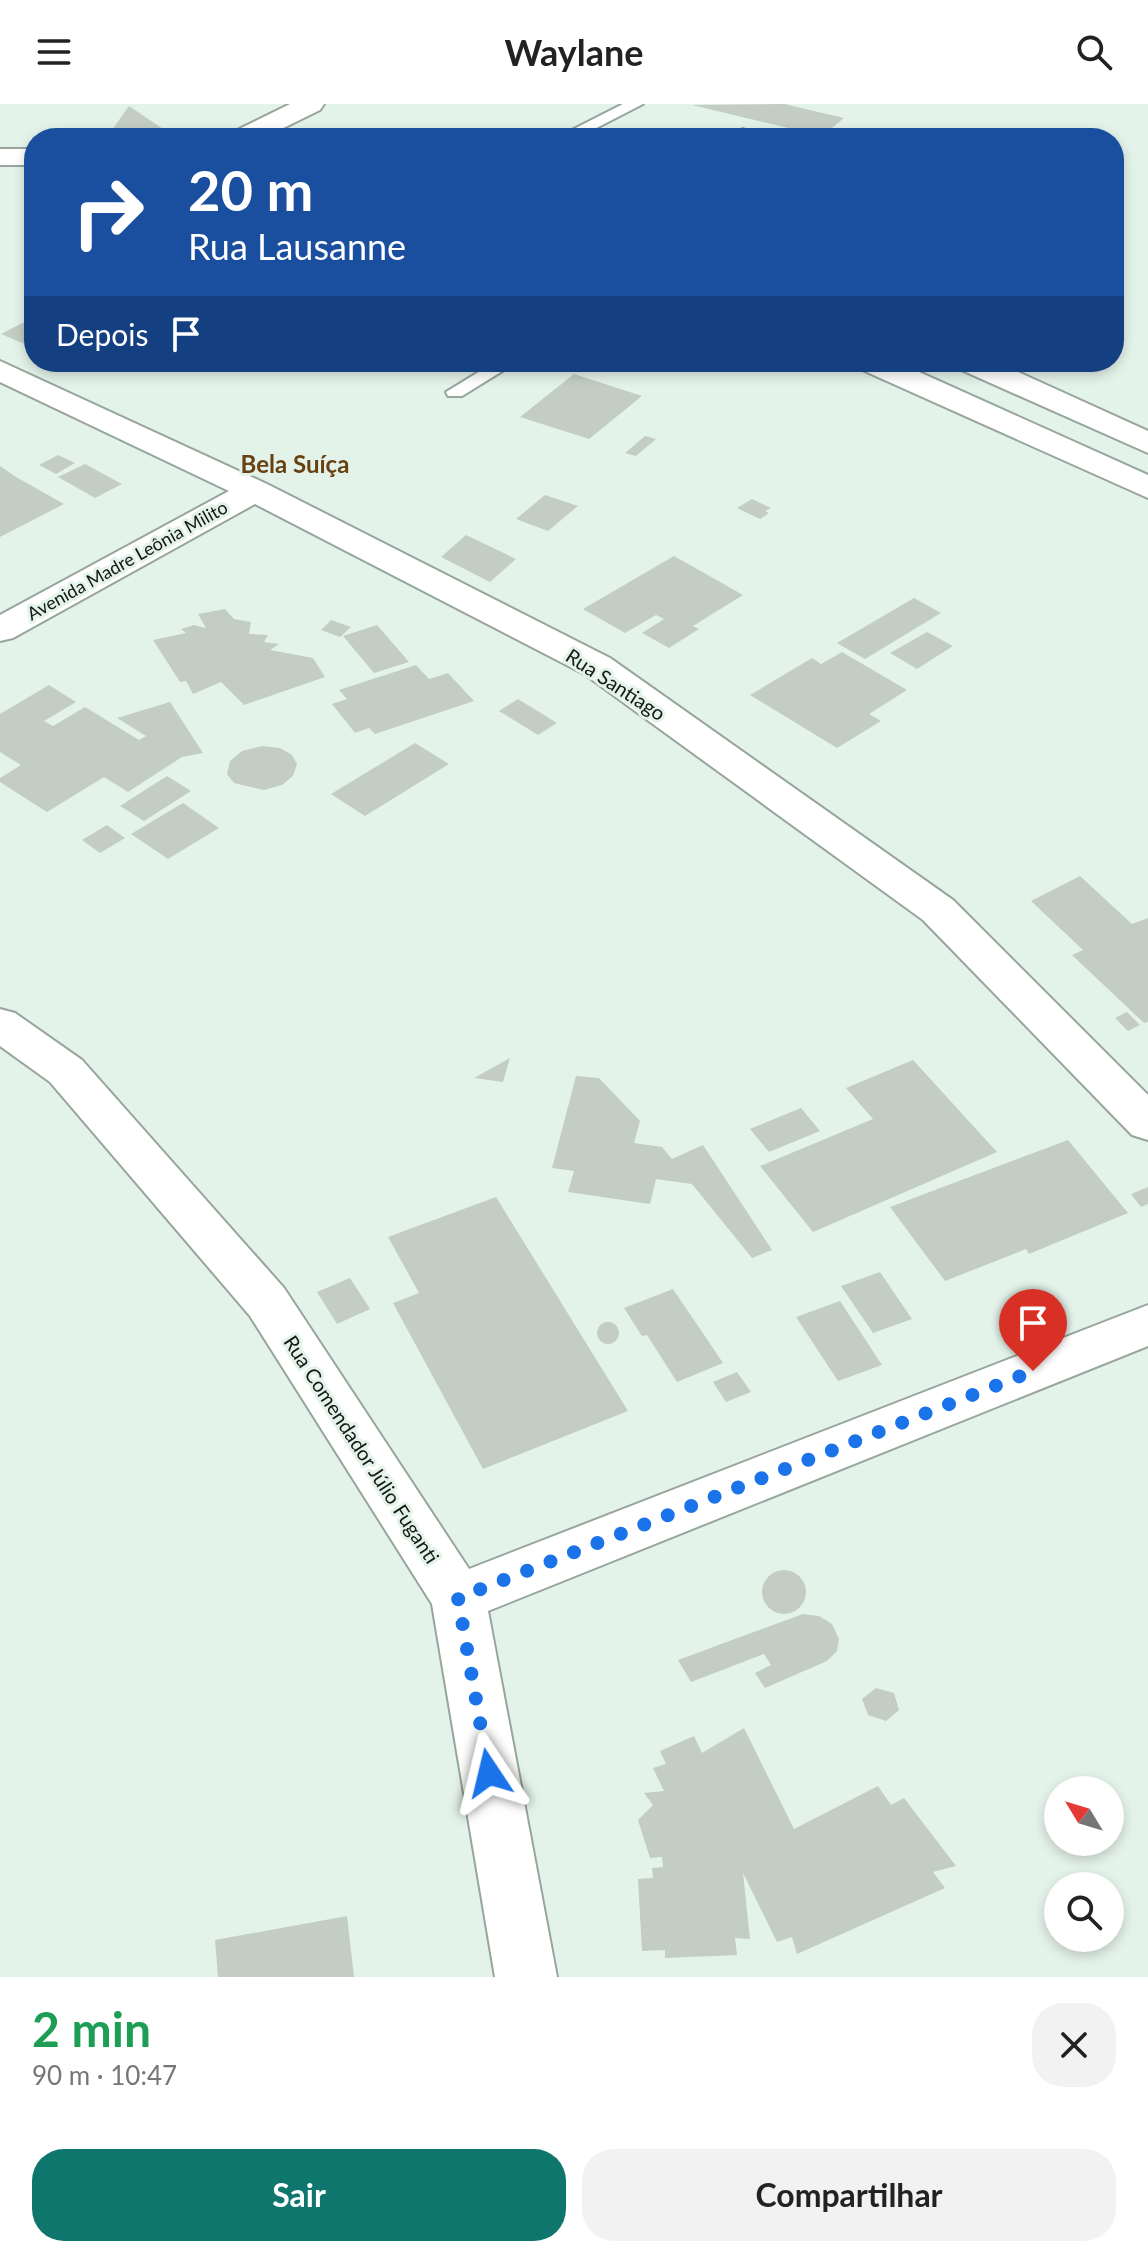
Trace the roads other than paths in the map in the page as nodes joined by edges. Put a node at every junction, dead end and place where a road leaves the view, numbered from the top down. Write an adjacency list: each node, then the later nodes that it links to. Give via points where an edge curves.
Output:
1 (311, 104): 3 (street)
2 (635, 104): 4 (lane)
3 (262, 128)
4 (585, 128)
5 (0, 157): 6 (street)
6 (24, 157)
7 (0, 183): 8 (street)
8 (24, 183)
9 (0, 370): 16 (street, Rua Santiago)
10 (490, 372): 13 (lane)
11 (894, 372): 15 (street)
12 (992, 372): 14 (street)
13 (455, 392)
14 (1148, 443)
15 (1148, 488)
16 (255, 491): 17 (street, Avenida Madre Leônia Milito); 19 (street, Rua Santiago, via 597,666 938,910)
17 (0, 630)
18 (0, 1024): 21 (street, Rua Comendador Júlio Fuganti, via 66,1071 267,1302)
19 (1148, 1123)
20 (1148, 1325): 21 (street)
21 (458, 1598): 22 (street, Rua Comendador Júlio Fuganti)
22 (526, 1977)

